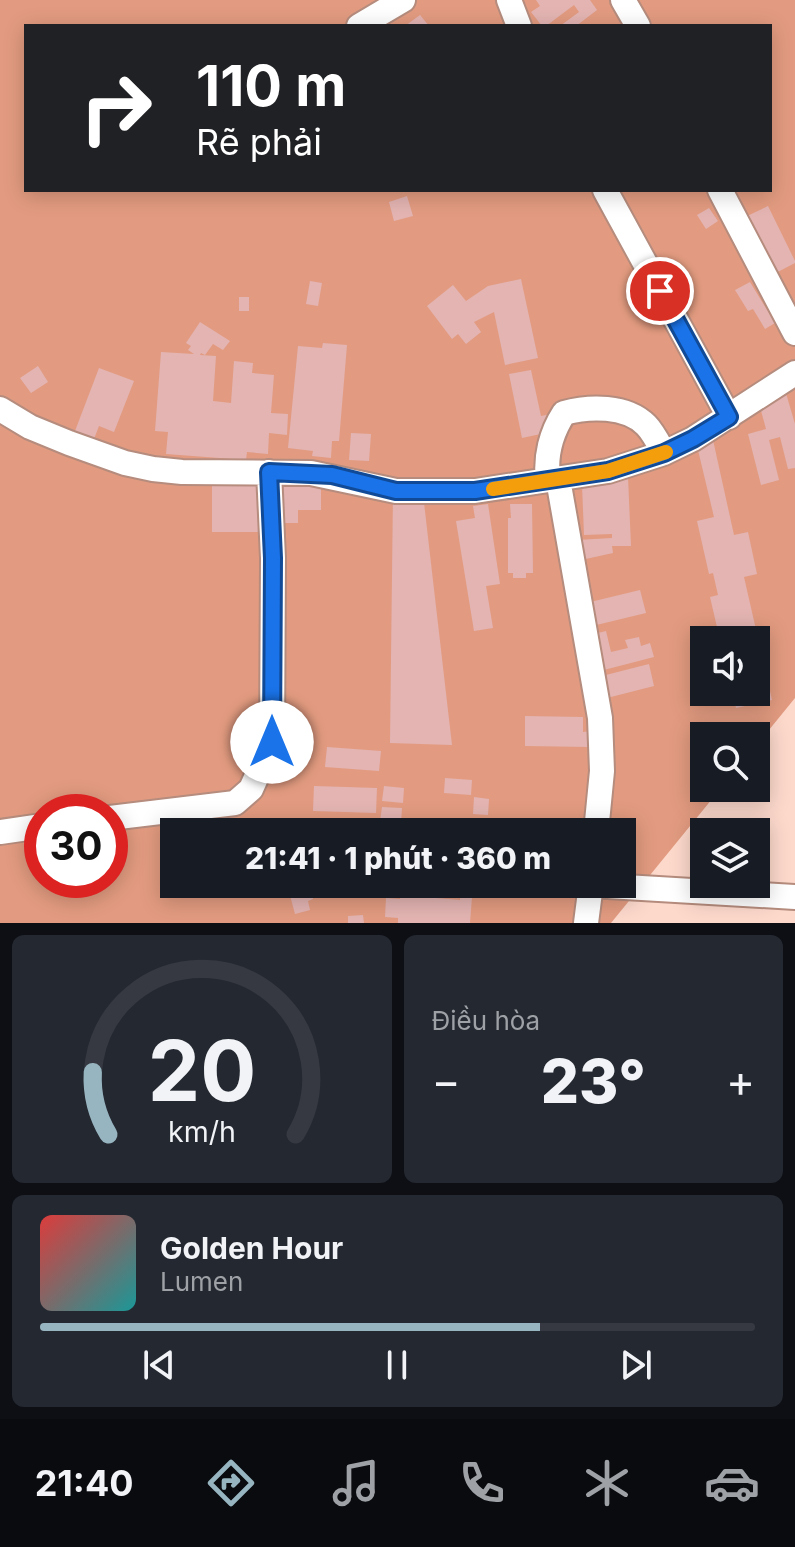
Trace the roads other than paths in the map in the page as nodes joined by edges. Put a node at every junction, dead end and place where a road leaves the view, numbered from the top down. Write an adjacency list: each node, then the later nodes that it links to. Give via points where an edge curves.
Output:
1 (403, 0): 4 (street)
2 (509, 0): 5 (street)
3 (623, 0): 6 (street)
4 (362, 24)
5 (518, 24)
6 (637, 24)
7 (606, 192): 12 (street)
8 (721, 192): 9 (street)
9 (795, 333)
10 (795, 373): 12 (street)
11 (0, 410): 14 (street, via 125,463 182,472)
12 (729, 417): 13 (street)
13 (664, 453): 15 (street, via 608,471); 15 (street, via 646,425 630,414 578,409 564,413 558,423 547,459)
14 (269, 472): 15 (street, via 311,473 396,491 435,493); 16 (street, via 272,742 251,789 235,803)
15 (553, 480): 17 (street, via 600,718)
16 (128, 816)
17 (597, 818)
18 (24, 829): 19 (street)
19 (0, 832)
20 (636, 887): 21 (street)
21 (795, 897)
22 (589, 898): 23 (street)
23 (586, 923)

